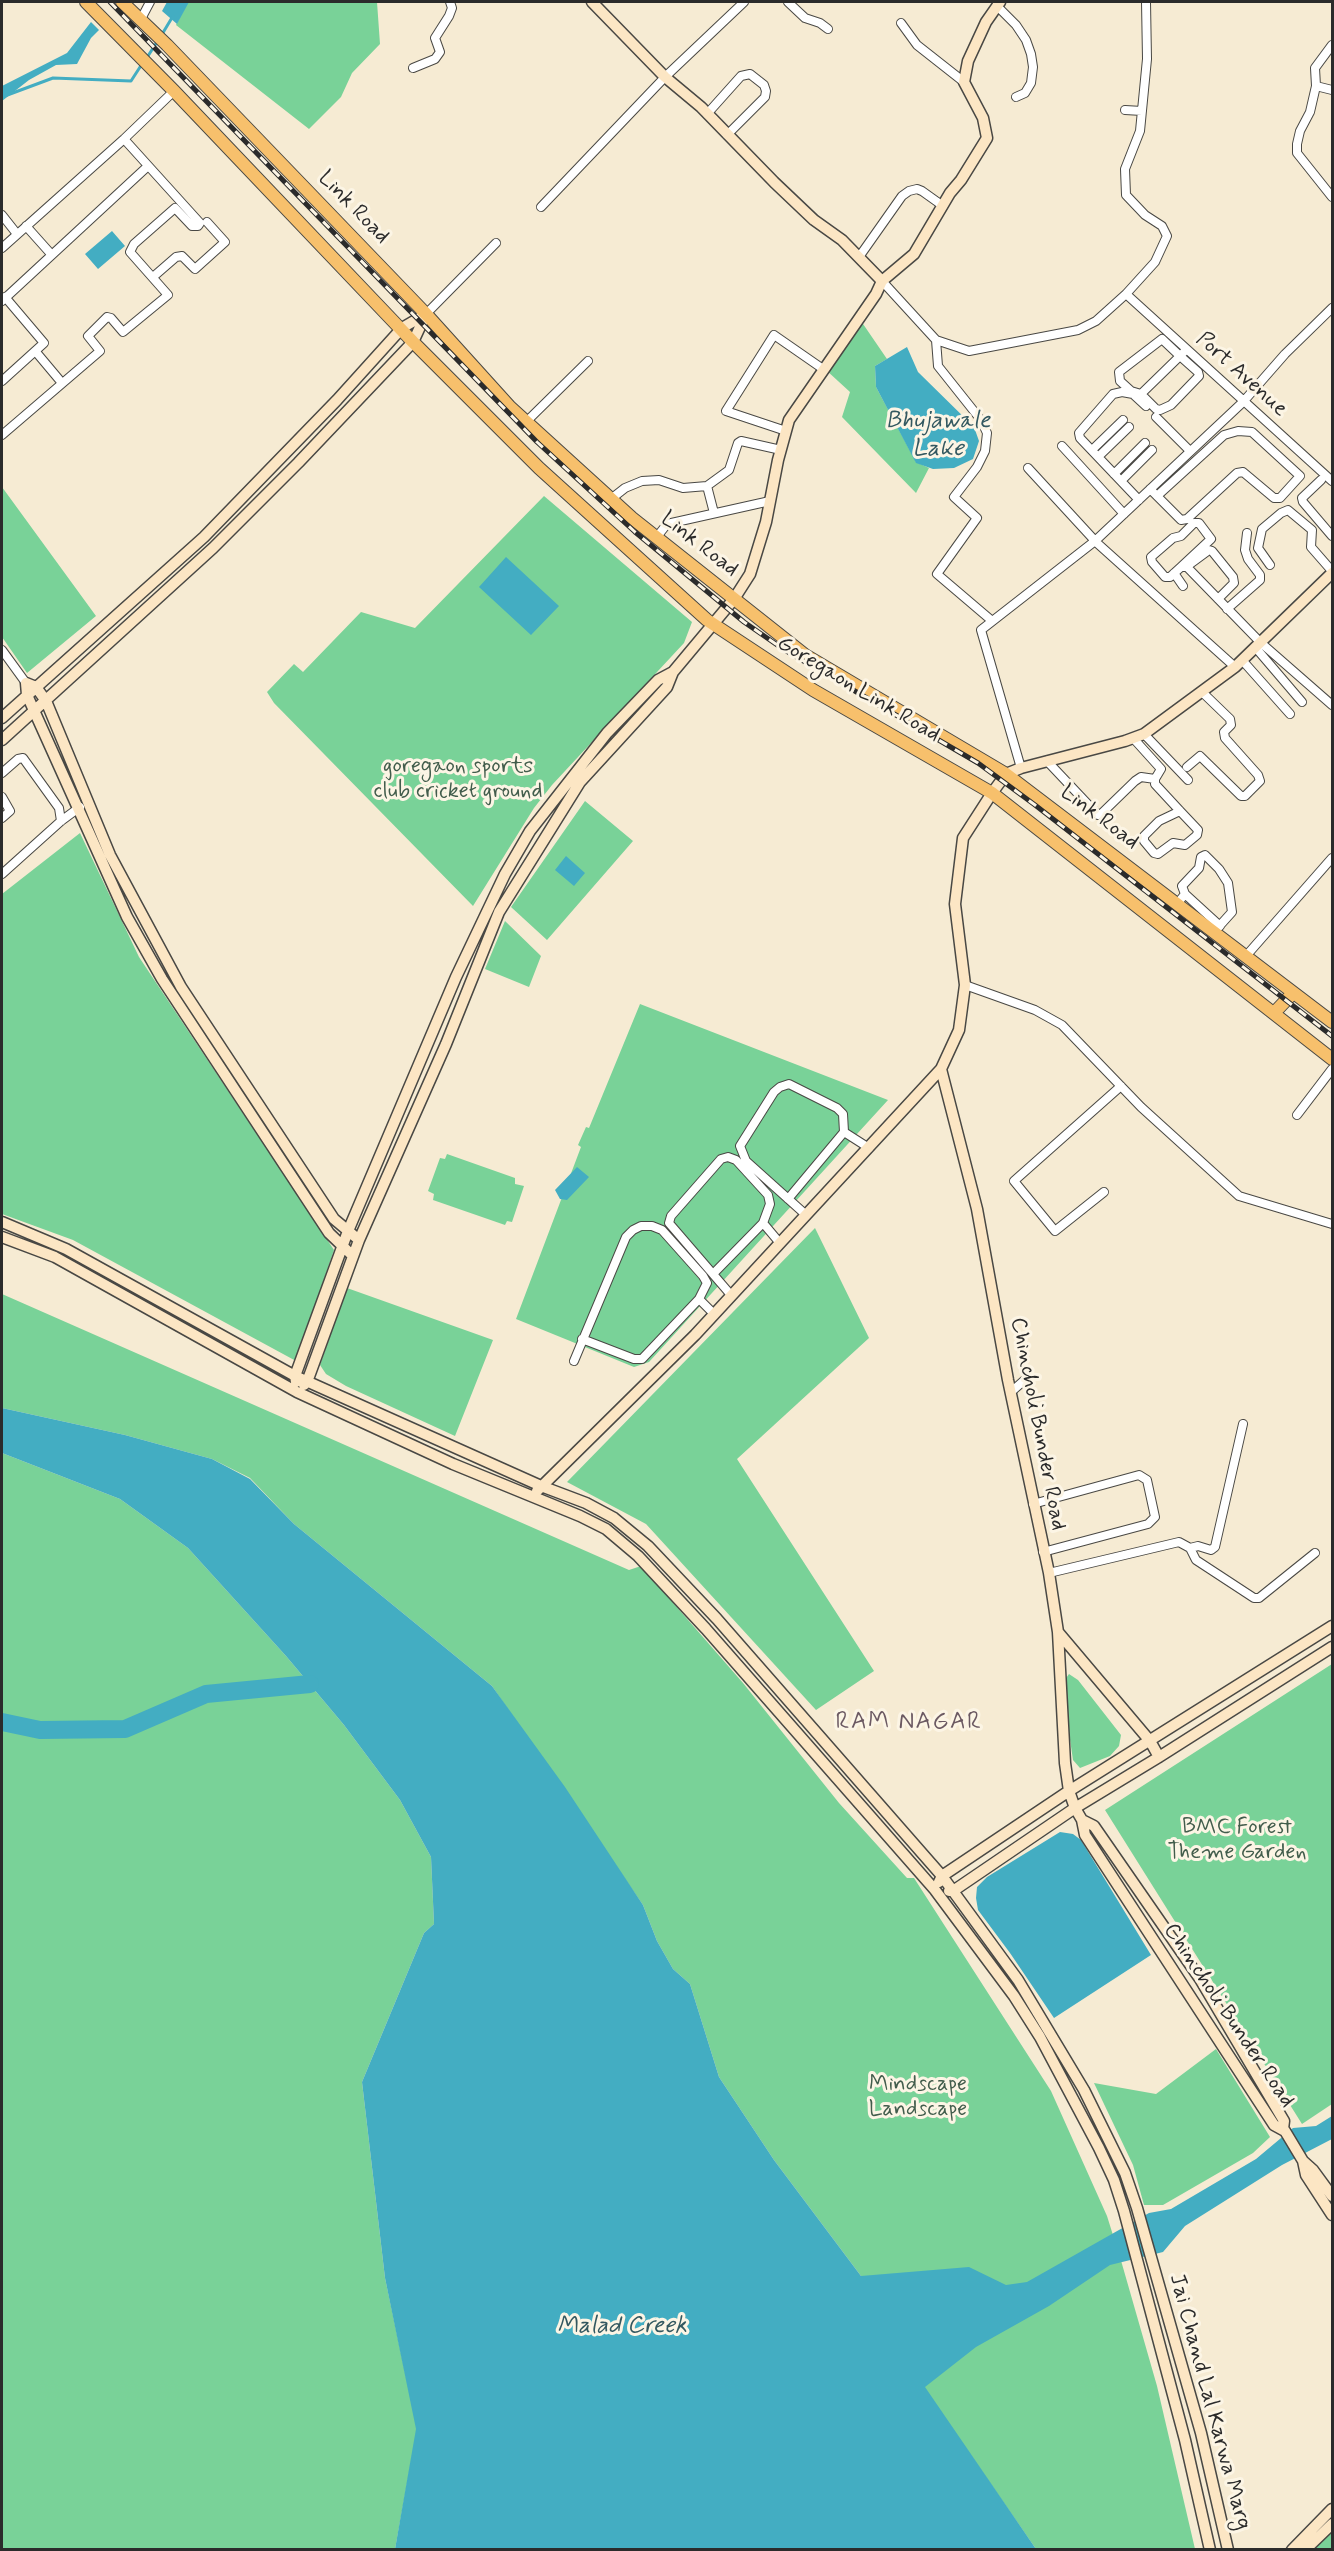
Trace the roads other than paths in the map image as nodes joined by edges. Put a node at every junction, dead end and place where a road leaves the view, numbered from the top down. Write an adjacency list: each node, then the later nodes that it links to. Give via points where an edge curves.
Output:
1 (86, 2): 19 (main road)
2 (122, 2): 10 (main road, Link Road)
3 (150, 2): 10 (street)
4 (450, 2): 14 (street, via 449,16 435,38 440,52 435,59)
5 (592, 2): 15 (street)
6 (744, 2): 15 (street)
7 (788, 2): 12 (street, via 805,18)
8 (1146, 2): 22 (street, via 1147,59)
9 (999, 4): 16 (street, via 968,61); 20 (street, via 1026,40 1031,54 1031,82 1025,93)
10 (141, 19): 44 (main road, Link Road)
11 (901, 23): 16 (street, via 917,45)
12 (828, 29)
13 (1332, 45): 17 (street, via 1315,68)
14 (413, 68)
15 (665, 78): 23 (street); 29 (street)
16 (964, 81): 28 (street, via 983,118 987,138)
17 (1316, 86): 18 (street); 27 (street, via 1310,112 1300,130 1298,153)
18 (1332, 90)
19 (174, 91): 25 (street); 45 (main road)
20 (1016, 97)
21 (1125, 110): 22 (street)
22 (1142, 111): 41 (street, via 1140,131 1125,169 1126,195 1162,226 1167,236 1155,262)
23 (707, 114): 24 (street); 24 (street, via 741,76 750,74 764,85 765,97)
24 (727, 135): 38 (street, via 814,220)
25 (124, 139): 26 (street); 33 (street)
26 (148, 166): 37 (street); 39 (street, via 200,223 192,226 175,208 131,247 130,252)
27 (1332, 196)
28 (943, 206): 38 (street, via 922,190 909,191); 40 (street, via 914,254)
29 (541, 207)
30 (2, 215): 32 (street)
31 (207, 222): 39 (street, via 225,242 195,269 182,256 176,256)
32 (5, 226): 34 (street)
33 (26, 226): 34 (street); 37 (street)
34 (16, 234): 36 (street)
35 (496, 243): 44 (street)
36 (2, 248)
37 (51, 254): 42 (street)
38 (859, 257): 40 (street)
39 (153, 278): 53 (street, via 168,294 123,332 107,317 88,336 100,351)
40 (882, 281): 46 (street); 51 (street)
41 (1126, 294): 46 (street, via 1096,321 1078,330 969,351); 49 (street, Port Avenue)
42 (3, 299): 48 (street, via 45,344)
43 (1332, 308): 55 (street)
44 (426, 314): 45 (street); 47 (street); 60 (main road, Link Road)
45 (402, 328): 47 (main road); 71 (street)
46 (936, 340): 105 (street, via 938,366 987,433 985,451 977,467 954,497 976,518 937,574)
47 (413, 342): 74 (street); 106 (main road, via 539,468)
48 (36, 352): 52 (street); 53 (street)
49 (1183, 353): 54 (street); 54 (street, via 1199,376 1171,405 1156,409); 54 (street, via 1162,339 1119,372 1120,381); 55 (street, Port Avenue)
50 (588, 362): 60 (street)
51 (823, 369): 62 (street, via 789,420); 62 (street, via 774,335 726,411)
52 (2, 381)
53 (62, 383): 64 (street)
54 (1141, 394)
55 (1243, 402): 59 (street, Port Avenue); 70 (street)
56 (1146, 407): 68 (street, via 1133,394 1113,394 1079,433)
57 (1156, 417): 70 (street)
58 (1123, 420): 68 (street)
59 (1264, 420): 63 (street); 73 (street, Port Avenue)
60 (526, 422): 84 (main road, Link Road)
61 (1129, 427): 72 (street)
62 (786, 431): 67 (street)
63 (1252, 432): 76 (street); 83 (street, via 1224,435)
64 (2, 435)
65 (1145, 443): 77 (street)
66 (1062, 447): 88 (street)
67 (781, 450): 81 (street, via 741,441 729,470); 86 (street)
68 (1092, 450): 72 (street)
69 (1152, 450): 79 (street)
70 (1190, 451): 82 (street)
71 (286, 452): 74 (street); 91 (street)
72 (1098, 457): 77 (street)
73 (1306, 458): 76 (street); 80 (street, Port Avenue)
74 (298, 463): 94 (street)
75 (1028, 468): 93 (street)
76 (1295, 470): 83 (street, via 1300,476 1280,498 1274,498 1243,472 1237,473 1187,519 1181,520)
77 (1114, 474): 79 (street)
78 (1321, 480): 90 (street, via 1302,498)
79 (1121, 481): 85 (street)
80 (1332, 481)
81 (707, 486): 84 (street, via 683,488 659,480 642,481); 87 (street)
82 (1150, 489): 83 (street); 85 (street)
83 (1157, 496)
84 (611, 499): 92 (main road, Link Road)
85 (1139, 500): 88 (street)
86 (770, 501): 87 (street); 100 (street, via 750,574)
87 (714, 513): 92 (street, via 668,524)
88 (1124, 514): 93 (street)
89 (1247, 533): 103 (street, via 1245,550 1260,580)
90 (1332, 536)
91 (204, 537): 94 (street); 102 (street)
92 (656, 538): 100 (main road, Link Road)
93 (1095, 541): 105 (street); 109 (street)
94 (213, 548): 104 (street)
95 (1270, 565): 97 (street, via 1258,548 1262,529 1288,510 1312,530 1311,547)
96 (1184, 567): 98 (street); 98 (street, via 1211,539 1199,523 1151,557 1165,577); 101 (street); 101 (street, via 1212,551 1234,583)
97 (1332, 572): 107 (street)
98 (1174, 573): 99 (street)
99 (1183, 586)
100 (734, 599): 106 (street); 127 (main road, Link Road, via 805,655)
101 (1218, 599): 103 (street)
102 (126, 607): 104 (street); 111 (street)
103 (1227, 609): 107 (street)
104 (136, 618): 114 (street)
105 (991, 620): 125 (street, via 981,630)
106 (710, 622): 110 (street); 130 (main road, Goregaon Link Road, via 813,690)
107 (1257, 644): 109 (street); 115 (street); 116 (street)
108 (2, 650): 111 (street)
109 (1238, 663): 112 (street); 118 (street)
110 (673, 672): 143 (street, via 658,680 607,733 530,831); 144 (street, via 667,687 580,782 499,912)
111 (31, 685): 113 (street); 114 (street)
112 (1202, 692): 120 (street); 124 (street, via 1230,719 1225,738 1260,781 1240,796 1200,756)
113 (27, 695): 117 (street); 119 (street)
114 (45, 701): 117 (street); 132 (street)
115 (1302, 702)
116 (1332, 705)
117 (35, 711): 122 (street); 132 (street)
118 (1290, 714)
119 (2, 718)
120 (1144, 734): 121 (street); 129 (street)
121 (1133, 738): 123 (street); 128 (street, via 1161,769)
122 (2, 740)
123 (1047, 761): 125 (street); 128 (street, via 1098,814 1135,781 1142,777)
124 (1186, 767)
125 (1020, 768): 127 (street)
126 (2, 773): 135 (street, via 23,758 59,808)
127 (1006, 774): 130 (street); 138 (main road, Link Road)
128 (1155, 779): 133 (street, via 1155,784)
129 (1188, 780)
130 (992, 793): 145 (street, via 963,838 955,904); 147 (main road, Link Road)
131 (2, 797): 134 (street, via 10,811)
132 (83, 806): 135 (street); 140 (street); 142 (street, via 127,917)
133 (1180, 811): 133 (street, via 1197,835 1185,845 1173,843 1154,853 1144,836 1159,821)
134 (2, 818)
135 (61, 821): 137 (street)
136 (1332, 858): 141 (street)
137 (2, 874)
138 (1181, 899): 139 (main road, Link Road); 139 (street, via 1182,886 1205,855 1228,883 1232,912)
139 (1217, 929): 141 (main road, Link Road)
140 (165, 957): 142 (street); 162 (street, via 328,1209)
141 (1246, 957): 146 (main road, Link Road)
142 (154, 965): 166 (street, via 329,1233)
143 (459, 969): 144 (street); 162 (street)
144 (474, 974): 164 (street)
145 (965, 985): 150 (street, via 959,1030); 152 (street, via 1035,1010 1062,1025)
146 (1293, 993): 147 (main road); 148 (main road, Link Road)
147 (1274, 1013): 149 (main road, Link Road)
148 (1332, 1022)
149 (1332, 1059)
150 (941, 1069): 155 (street); 178 (street, Chincholi Bunder Road, via 977,1209)
151 (1332, 1070): 153 (street)
152 (1121, 1086): 156 (street, via 1014,1180 1055,1231); 161 (street, via 1239,1196)
153 (1297, 1115)
154 (844, 1132): 155 (street); 157 (street); 157 (street, via 843,1114 837,1108 789,1084 774,1092 740,1146 746,1161)
155 (869, 1148): 158 (street)
156 (1104, 1192)
157 (788, 1199): 158 (street)
158 (805, 1214): 165 (street)
159 (2, 1222): 174 (street, Jai Chand Lal Karwa Marg, via 66,1248)
160 (763, 1223): 165 (street); 168 (street); 168 (street, via 770,1204 768,1195 736,1160 721,1159 670,1216 669,1223)
161 (1332, 1224)
162 (348, 1231): 164 (street); 166 (street)
163 (2, 1237): 177 (street, Jai Chand Lal Karwa Marg, via 55,1257)
164 (359, 1240): 167 (street)
165 (779, 1242): 169 (street)
166 (342, 1246): 167 (street); 174 (street)
167 (353, 1256): 176 (street)
168 (713, 1274): 169 (street)
169 (731, 1295): 171 (street)
170 (699, 1299): 171 (street); 172 (street, via 642,1359); 172 (street, via 707,1283 704,1276 662,1230 641,1226 627,1237)
171 (714, 1314): 180 (street)
172 (582, 1339): 173 (street)
173 (574, 1361)
174 (295, 1376): 176 (street, Jai Chand Lal Karwa Marg); 177 (street)
175 (1028, 1377): 178 (street)
176 (307, 1382): 177 (street); 180 (street, Jai Chand Lal Karwa Marg)
177 (297, 1392): 181 (street, Jai Chand Lal Karwa Marg, via 453,1464)
178 (1011, 1392): 182 (street, Chincholi Bunder Road)
179 (1243, 1424): 183 (street, via 1215,1547)
180 (541, 1486): 181 (street); 195 (street, Jai Chand Lal Karwa Marg, via 614,1518 648,1546)
181 (534, 1496): 196 (street, Jai Chand Lal Karwa Marg, via 606,1529 638,1556)
182 (1033, 1504): 184 (street, Chincholi Bunder Road); 184 (street, via 1138,1475 1147,1480 1155,1517 1148,1524)
183 (1190, 1548): 185 (street, via 1196,1560 1254,1598); 186 (street, via 1179,1542)
184 (1042, 1552): 186 (street, Chincholi Bunder Road)
185 (1315, 1553)
186 (1048, 1573): 188 (street, Chincholi Bunder Road)
187 (1332, 1626): 190 (street)
188 (1058, 1632): 190 (street); 192 (street, Chincholi Bunder Road)
189 (1332, 1647): 191 (street)
190 (1150, 1741): 191 (street); 192 (street)
191 (1159, 1758): 193 (street)
192 (1069, 1791): 193 (street, Chincholi Bunder Road); 195 (street)
193 (1075, 1808): 194 (street, Chincholi Bunder Road); 197 (street)
194 (1083, 1820): 198 (street, Chincholi Bunder Road, via 1085,1835 1274,2125); 198 (street, Chincholi Bunder Road, via 1094,1826 1200,1979 1284,2121)
195 (942, 1876): 196 (street); 197 (street, Jai Chand Lal Karwa Marg)
196 (935, 1890): 197 (street); 204 (street, Jai Chand Lal Karwa Marg, via 1040,2037 1114,2180 1185,2440)
197 (953, 1891): 205 (street, Jai Chand Lal Karwa Marg, via 1046,2024 1125,2173 1201,2433)
198 (1284, 2130): 199 (street)
199 (1302, 2160): 200 (street); 201 (street, via 1306,2175)
200 (1332, 2196)
201 (1332, 2215)
202 (1332, 2509): 206 (street)
203 (1332, 2524): 207 (street)
204 (1210, 2550)
205 (1228, 2550)
206 (1292, 2550)
207 (1305, 2550)

